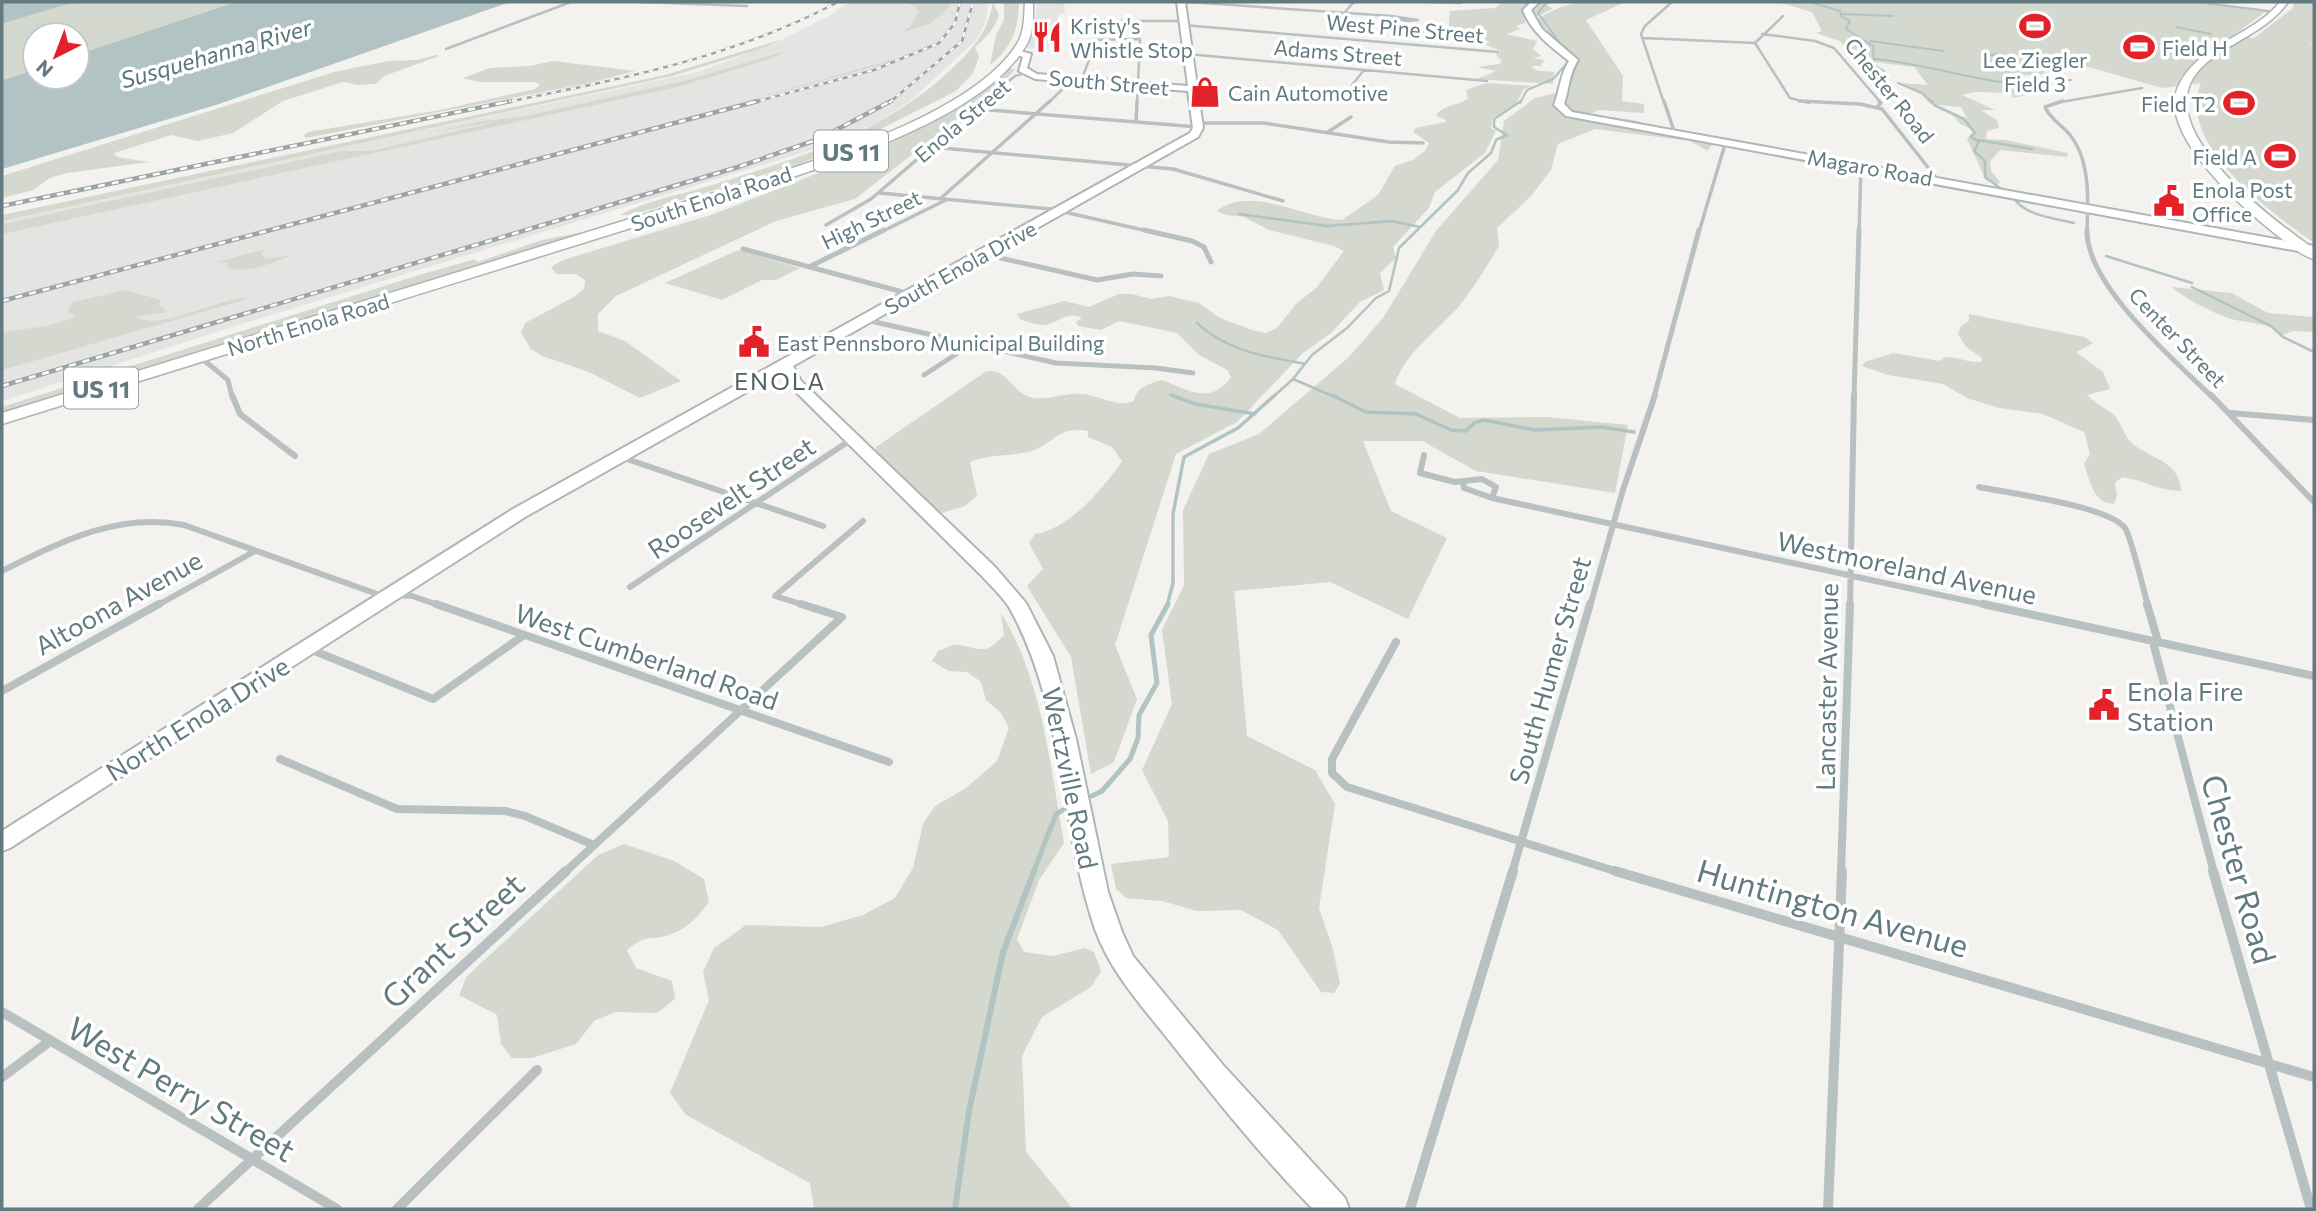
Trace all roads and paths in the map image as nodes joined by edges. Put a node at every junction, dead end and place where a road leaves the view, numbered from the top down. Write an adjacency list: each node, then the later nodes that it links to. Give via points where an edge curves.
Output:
1 (571, 2): 26 (street)
2 (640, 2): 3 (street)
3 (650, 2): 15 (street)
4 (721, 2): 15 (street)
5 (1030, 2): 28 (main road, South Enola Road / US 11, via 1026,33)
6 (1181, 2): 22 (main road)
7 (1188, 2): 18 (street)
8 (1354, 2): 18 (street)
9 (1428, 2): 14 (street)
10 (1535, 2): 45 (main road, Magaro Road, via 1528,15 1546,38 1574,60 1564,77 1559,104 1563,111)
11 (1672, 2): 24 (street, via 1646,26)
12 (2197, 2): 17 (street)
13 (2284, 2): 17 (main road)
14 (1460, 3)
15 (716, 5): 16 (street)
16 (747, 6)
17 (2274, 12): 62 (main road, via 2199,65 2188,77 2180,99 2182,120 2210,166)
18 (1343, 14): 19 (street)
19 (1391, 16): 19 (street, via 1412,18 1418,19 1409,22)
20 (1783, 16): 23 (street)
21 (1086, 21): 22 (street, West Pine Street)
22 (1183, 23): 27 (street, West Pine Street); 29 (main road)
23 (1762, 34): 25 (street); 39 (street, Chester Road, via 1834,48 1881,103)
24 (1643, 37): 25 (street); 45 (street)
25 (1755, 43): 39 (street, via 1790,98)
26 (446, 49)
27 (1498, 52)
28 (1016, 53): 31 (main road, Enola Street, via 1028,56 1022,69); 61 (main road, South Enola Road / US 11, via 961,98 887,136 787,174)
29 (1187, 54): 30 (street, Adams Street); 38 (main road)
30 (1364, 70): 33 (street, Adams Street); 35 (street)
31 (1026, 72): 32 (main road, South Street); 40 (street, Enola Street, via 1015,76)
32 (1081, 81): 34 (main road, South Street); 34 (street, via 1091,41 1140,39)
33 (1487, 81)
34 (1136, 85): 38 (main road, South Street); 43 (street)
35 (1352, 85)
36 (1066, 86): 41 (street, High Street)
37 (2142, 88): 58 (street, Center Street, via 2046,107 2077,146 2085,172)
38 (1193, 89): 44 (main road)
39 (1877, 107): 53 (street, Chester Road)
40 (977, 110): 41 (street); 49 (street, Enola Street)
41 (1035, 114): 43 (street); 50 (street, High Street)
42 (1351, 117): 46 (street)
43 (1136, 122): 44 (street)
44 (1198, 125): 46 (street, via 1257,122); 51 (main road, South Enola Drive, via 1194,135)
45 (1674, 131): 47 (main road, Magaro Road)
46 (1328, 133): 48 (street)
47 (1726, 141): 52 (main road, Magaro Road); 92 (street, South Humer Street, via 1651,409)
48 (1423, 143)
49 (931, 147): 50 (street); 54 (street, Enola Street)
50 (993, 152): 51 (street); 55 (street, High Street)
51 (1142, 164): 57 (street, via 1193,173); 59 (main road, South Enola Drive)
52 (1861, 166): 53 (main road, Magaro Road); 96 (street, Lancaster Avenue)
53 (1938, 180): 58 (main road, Magaro Road)
54 (880, 193): 55 (street); 60 (street, Enola Street)
55 (940, 199): 56 (street)
56 (947, 199): 59 (street); 68 (street, High Street)
57 (1283, 201)
58 (2087, 207): 63 (main road, Magaro Road); 79 (street, Center Street, via 2091,250 2115,296)
59 (1060, 211): 66 (main road, South Enola Drive); 67 (street, via 1192,241 1204,247)
60 (826, 225)
61 (615, 228): 75 (main road, North Enola Road / US 11)
62 (2279, 229): 63 (main road, via 2274,237); 65 (main road)
63 (2249, 237): 65 (main road, Magaro Road)
64 (743, 249): 68 (street)
65 (2311, 251)
66 (983, 254): 70 (street); 72 (main road, South Enola Drive)
67 (1211, 262)
68 (808, 267): 72 (street)
69 (1161, 276): 70 (street, via 1133,274)
70 (1097, 280): 71 (street)
71 (1104, 281)
72 (911, 294): 73 (main road, South Enola Drive)
73 (865, 319): 74 (street); 76 (main road, South Enola Drive)
74 (970, 345): 77 (street, via 1056,363); 78 (street)
75 (200, 357): 80 (main road, North Enola Road / US 11); 84 (street, via 228,380 240,414)
76 (785, 365): 82 (main road, Wertzville Road, via 795,383); 85 (main road, South Enola Drive)
77 (1193, 373)
78 (924, 375)
79 (2229, 413): 81 (street); 89 (street, Center Street)
80 (2, 419)
81 (2314, 420)
82 (852, 439): 90 (street, Roosevelt Street); 122 (main road, Wertzville Road, via 1016,603 1043,656 1096,892 1124,963 1213,1074)
83 (1424, 455): 86 (street, Westmoreland Avenue, via 1420,473)
84 (295, 456)
85 (621, 457): 90 (street); 98 (main road, South Enola Drive, via 519,513)
86 (1463, 483): 88 (street, Westmoreland Avenue, via 1468,492); 88 (street, Westmoreland Avenue, via 1474,478 1492,483 1497,489)
87 (1979, 487): 101 (street, Chester Road, via 2089,511 2121,524 2129,538)
88 (1492, 498): 92 (street, Westmoreland Avenue)
89 (2314, 502)
90 (755, 503): 93 (street); 97 (street, Roosevelt Street)
91 (863, 521): 105 (street, Grant Street, via 775,596 842,617)
92 (1613, 525): 96 (street, Westmoreland Avenue); 108 (street, South Humer Street)
93 (823, 526)
94 (255, 551): 95 (street, West Cumberland Road, via 174,522 134,521 81,534); 98 (street, West Cumberland Road); 104 (street, Altoona Avenue)
95 (2, 571)
96 (1849, 576): 101 (street, Westmoreland Avenue); 111 (street, Lancaster Avenue)
97 (630, 587)
98 (391, 595): 99 (street, West Cumberland Road, via 412,596); 102 (main road, North Enola Drive)
99 (524, 635): 102 (street, via 433,699); 105 (street, West Cumberland Road)
100 (1396, 642): 108 (street, Huntington Avenue, via 1332,759 1332,773 1353,789)
101 (2155, 642): 103 (street, Westmoreland Avenue); 114 (street, Chester Road, via 2193,800)
102 (307, 648): 109 (main road, North Enola Drive)
103 (2314, 676)
104 (2, 691)
105 (741, 710): 107 (street, West Cumberland Road); 110 (street, Grant Street)
106 (280, 759): 110 (street, via 397,808 505,811)
107 (889, 762)
108 (1521, 841): 111 (street, Huntington Avenue); 123 (street, South Humer Street)
109 (2, 842)
110 (594, 845): 118 (street, Grant Street)
111 (1840, 937): 114 (street, Huntington Avenue); 124 (street, Lancaster Avenue)
112 (2, 1012): 113 (street, West Perry Street)
113 (50, 1041): 116 (street); 118 (street, West Perry Street)
114 (2269, 1063): 117 (street, Huntington Avenue); 125 (street, Chester Road)
115 (537, 1070): 121 (street)
116 (2, 1077)
117 (2314, 1077)
118 (252, 1160): 119 (street, Grant Street); 120 (street, West Perry Street)
119 (198, 1209)
120 (337, 1209)
121 (397, 1209)
122 (1334, 1209)
123 (1410, 1209)
124 (1828, 1209)
125 (2311, 1209)

